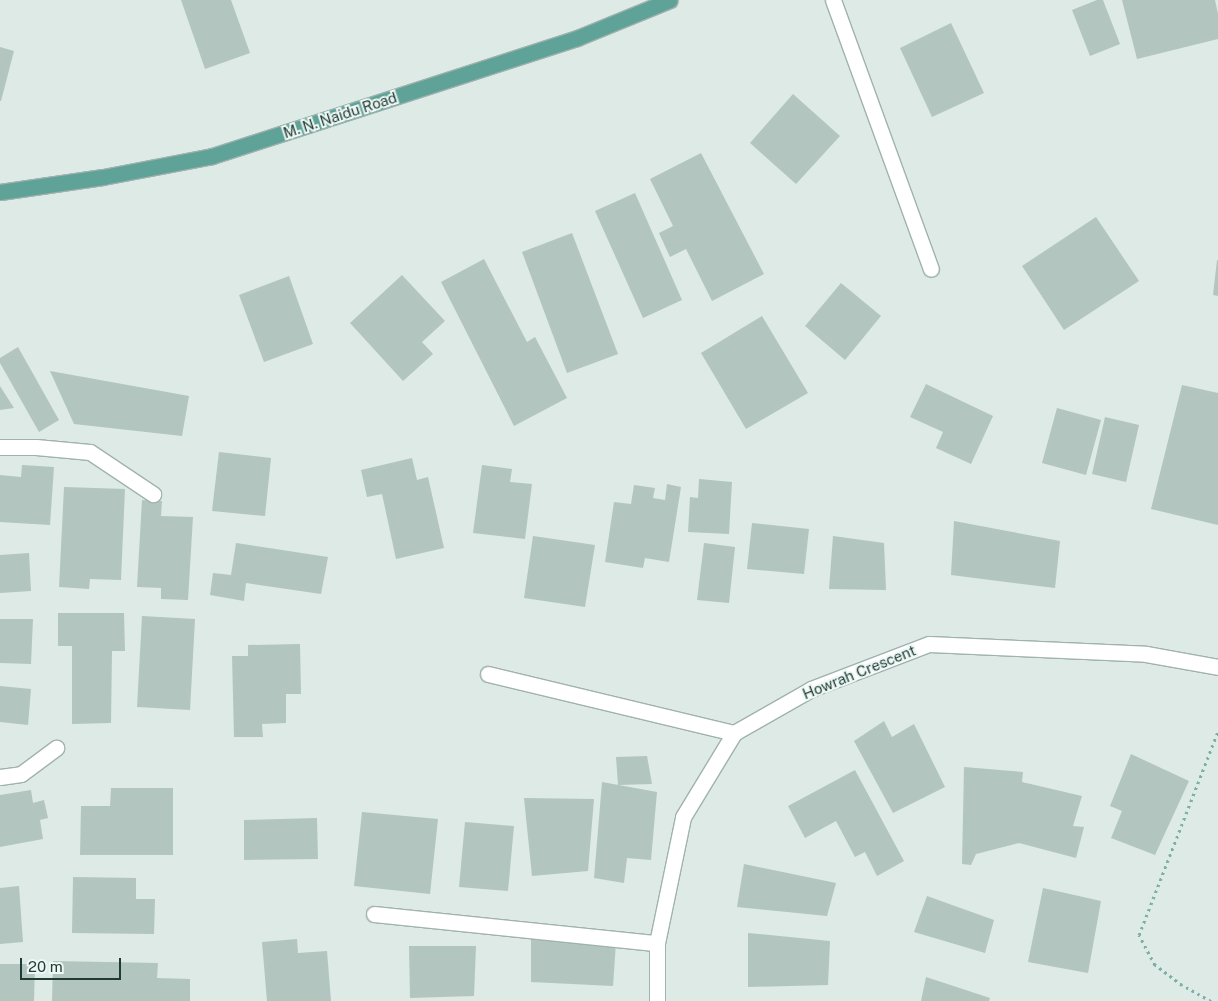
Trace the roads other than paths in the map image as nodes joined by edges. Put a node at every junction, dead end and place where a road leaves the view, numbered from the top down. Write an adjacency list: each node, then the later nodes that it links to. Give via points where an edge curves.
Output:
1 (670, 0): 3 (main road, M. N. Naidu Road, via 577,38 212,156)
2 (833, 0): 4 (street)
3 (0, 192)
4 (932, 269)
5 (0, 448): 6 (street, via 36,447 90,452)
6 (153, 494)
7 (1218, 667): 9 (street, Howrah Crescent, via 1146,654 929,644 811,689)
8 (488, 674): 9 (street)
9 (734, 733): 13 (street, Howrah Crescent, via 683,817)
10 (56, 748): 11 (street, via 22,774)
11 (0, 776)
12 (374, 914): 13 (street)
13 (657, 943): 14 (street, Howrah Crescent)
14 (657, 1001)

